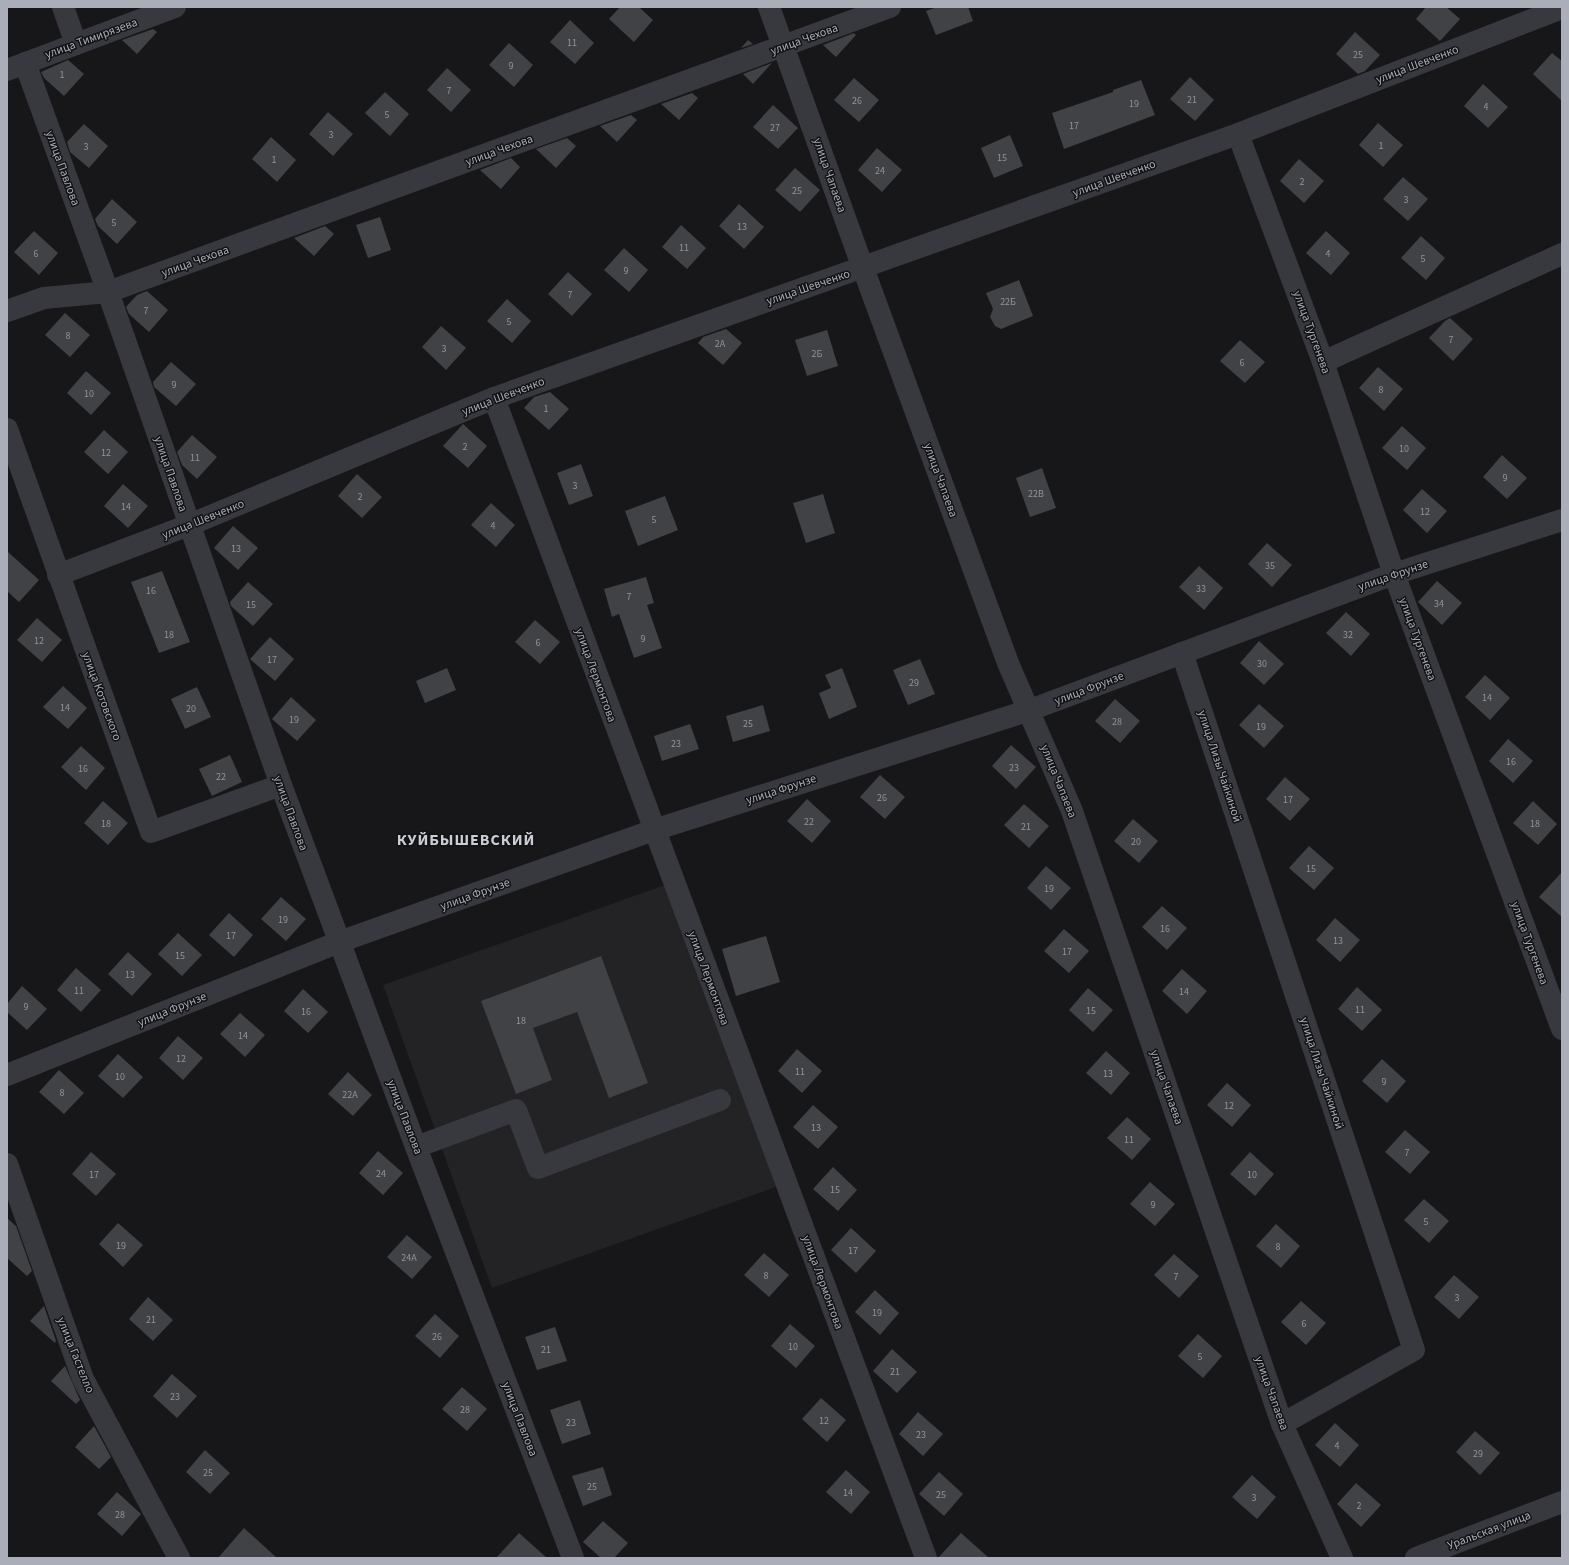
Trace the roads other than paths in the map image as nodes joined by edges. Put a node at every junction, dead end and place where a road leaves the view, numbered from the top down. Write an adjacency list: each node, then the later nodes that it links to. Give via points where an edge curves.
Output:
1 (63, 7): 6 (street)
2 (175, 7): 6 (street, улица Тимирязева)
3 (769, 7): 7 (street, улица Чапаева)
4 (890, 7): 7 (street, улица Чехова)
5 (1562, 8): 9 (street, улица Шевченко)
6 (76, 44): 8 (street, улица Тимирязева)
7 (784, 46): 11 (street, улица Чапаева); 12 (street, улица Чехова)
8 (16, 66): 12 (street, улица Павлова)
9 (1238, 134): 11 (street, улица Шевченко); 14 (street, улица Тургенева)
10 (1562, 254): 14 (street)
11 (863, 268): 15 (street, улица Шевченко); 22 (street, улица Чапаева, via 1005,656)
12 (108, 292): 13 (street, via 44,298); 18 (street, улица Павлова)
13 (7, 311)
14 (1323, 362): 19 (street, улица Тургенева)
15 (494, 398): 18 (street, улица Шевченко); 24 (street, улица Лермонтова)
16 (7, 429): 20 (street, улица Котовского)
17 (1562, 520): 19 (street, улица Фрунзе)
18 (189, 525): 20 (street, улица Шевченко); 23 (street, улица Павлова)
19 (1394, 574): 21 (street, улица Фрунзе); 26 (street, улица Тургенева)
20 (58, 575): 23 (street, улица Котовского, via 151,832)
21 (1182, 653): 22 (street, улица Фрунзе); 31 (street, улица Лизы Чайкиной, via 1414,1350)
22 (1030, 710): 24 (street, улица Фрунзе); 31 (street, улица Чапаева, via 1072,811)
23 (281, 785): 25 (street, улица Павлова)
24 (654, 830): 25 (street, улица Фрунзе); 35 (street, улица Лермонтова)
25 (339, 942): 27 (street, улица Фрунзе); 29 (street, улица Павлова)
26 (1562, 1029)
27 (7, 1075)
28 (720, 1100): 29 (street, via 538,1168 516,1110)
29 (416, 1147): 34 (street, улица Павлова)
30 (7, 1164): 33 (street, улица Гастелло, via 83,1379)
31 (1282, 1424): 36 (street, улица Чапаева)
32 (1562, 1502): 37 (street, Уральская улица)
33 (179, 1558)
34 (573, 1558)
35 (926, 1558)
36 (1342, 1558)
37 (1416, 1558)

